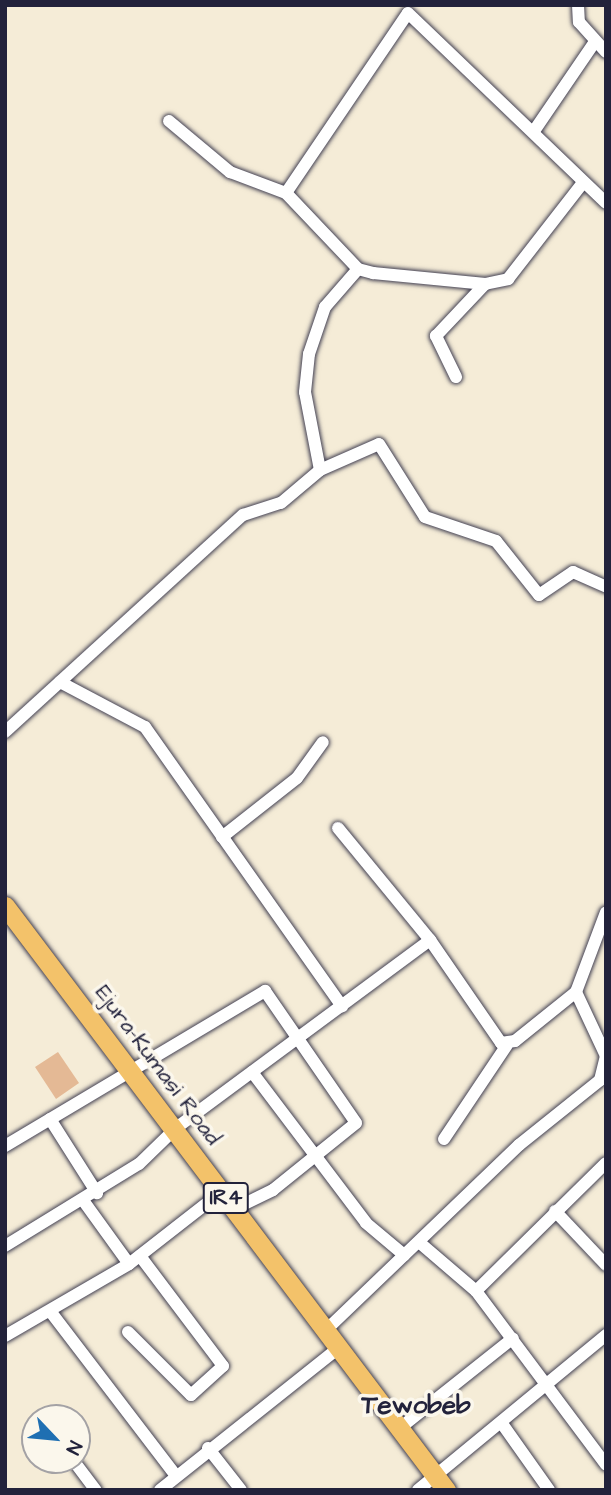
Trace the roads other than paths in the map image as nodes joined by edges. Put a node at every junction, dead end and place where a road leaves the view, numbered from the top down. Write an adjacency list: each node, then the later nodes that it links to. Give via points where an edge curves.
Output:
1 (578, 5): 2 (street, via 579,22)
2 (593, 43): 3 (street); 5 (street)
3 (606, 52)
4 (169, 121): 7 (street, via 230,172)
5 (534, 131): 6 (street); 7 (street, via 408,13)
6 (582, 184): 8 (street); 10 (street, via 508,279)
7 (286, 193): 9 (street)
8 (606, 203)
9 (358, 269): 10 (street); 12 (street, via 325,307 309,354 305,392)
10 (485, 284): 11 (street, via 436,336)
11 (456, 377)
12 (320, 470): 13 (street, via 379,444 425,517 496,541 539,595 573,572); 14 (street, via 281,503 243,515)
13 (606, 587)
14 (60, 682): 15 (street); 18 (street, via 145,726)
15 (5, 732)
16 (323, 742): 18 (street, via 298,778)
17 (338, 828): 21 (street)
18 (222, 837): 23 (street)
19 (5, 906): 26 (main road, Ejura-Kumasi Road / IR4)
20 (606, 912): 22 (street)
21 (430, 940): 23 (street); 25 (street, via 492,1035)
22 (576, 992): 25 (street); 39 (street, via 606,1056 600,1080 519,1145)
23 (342, 1006): 24 (street)
24 (301, 1036): 26 (street, via 271,994 255,992); 27 (street); 32 (street, via 356,1115 352,1130)
25 (507, 1045): 30 (street)
26 (132, 1071): 28 (street); 29 (main road, Ejura-Kumasi Road / IR4)
27 (252, 1072): 29 (street); 32 (street)
28 (50, 1119): 31 (street); 35 (street)
29 (176, 1128): 34 (main road, Ejura-Kumasi Road / IR4); 35 (street)
30 (444, 1139)
31 (5, 1146)
32 (316, 1157): 37 (street, via 273,1190); 41 (street, via 380,1239)
33 (606, 1163): 38 (street)
34 (222, 1192): 37 (main road, Ejura-Kumasi Road / IR4); 42 (street)
35 (97, 1193): 36 (street)
36 (85, 1203): 40 (street); 43 (street)
37 (234, 1209): 48 (main road, Ejura-Kumasi Road / IR4)
38 (555, 1211): 44 (street); 45 (street)
39 (420, 1243): 41 (street); 45 (street)
40 (5, 1246)
41 (404, 1255): 48 (street)
42 (140, 1256): 43 (street); 47 (street, via 223,1366 191,1395)
43 (129, 1264): 46 (street)
44 (606, 1265)
45 (476, 1291): 51 (street)
46 (50, 1311): 50 (street); 59 (street)
47 (128, 1332)
48 (324, 1332): 52 (main road, Ejura-Kumasi Road / IR4)
49 (606, 1335): 53 (street)
50 (5, 1336)
51 (513, 1338): 53 (street); 55 (street)
52 (337, 1349): 55 (main road, Ejura-Kumasi Road / IR4); 56 (street)
53 (545, 1386): 54 (street); 57 (street)
54 (503, 1425): 60 (street); 65 (street)
55 (400, 1428): 60 (main road, Ejura-Kumasi Road / IR4)
56 (208, 1448): 59 (street); 63 (street)
57 (606, 1465)
58 (84, 1474): 61 (street)
59 (176, 1476): 62 (street)
60 (440, 1482): 64 (street)
61 (96, 1490)
62 (160, 1490)
63 (241, 1490)
64 (418, 1490)
65 (549, 1490)

